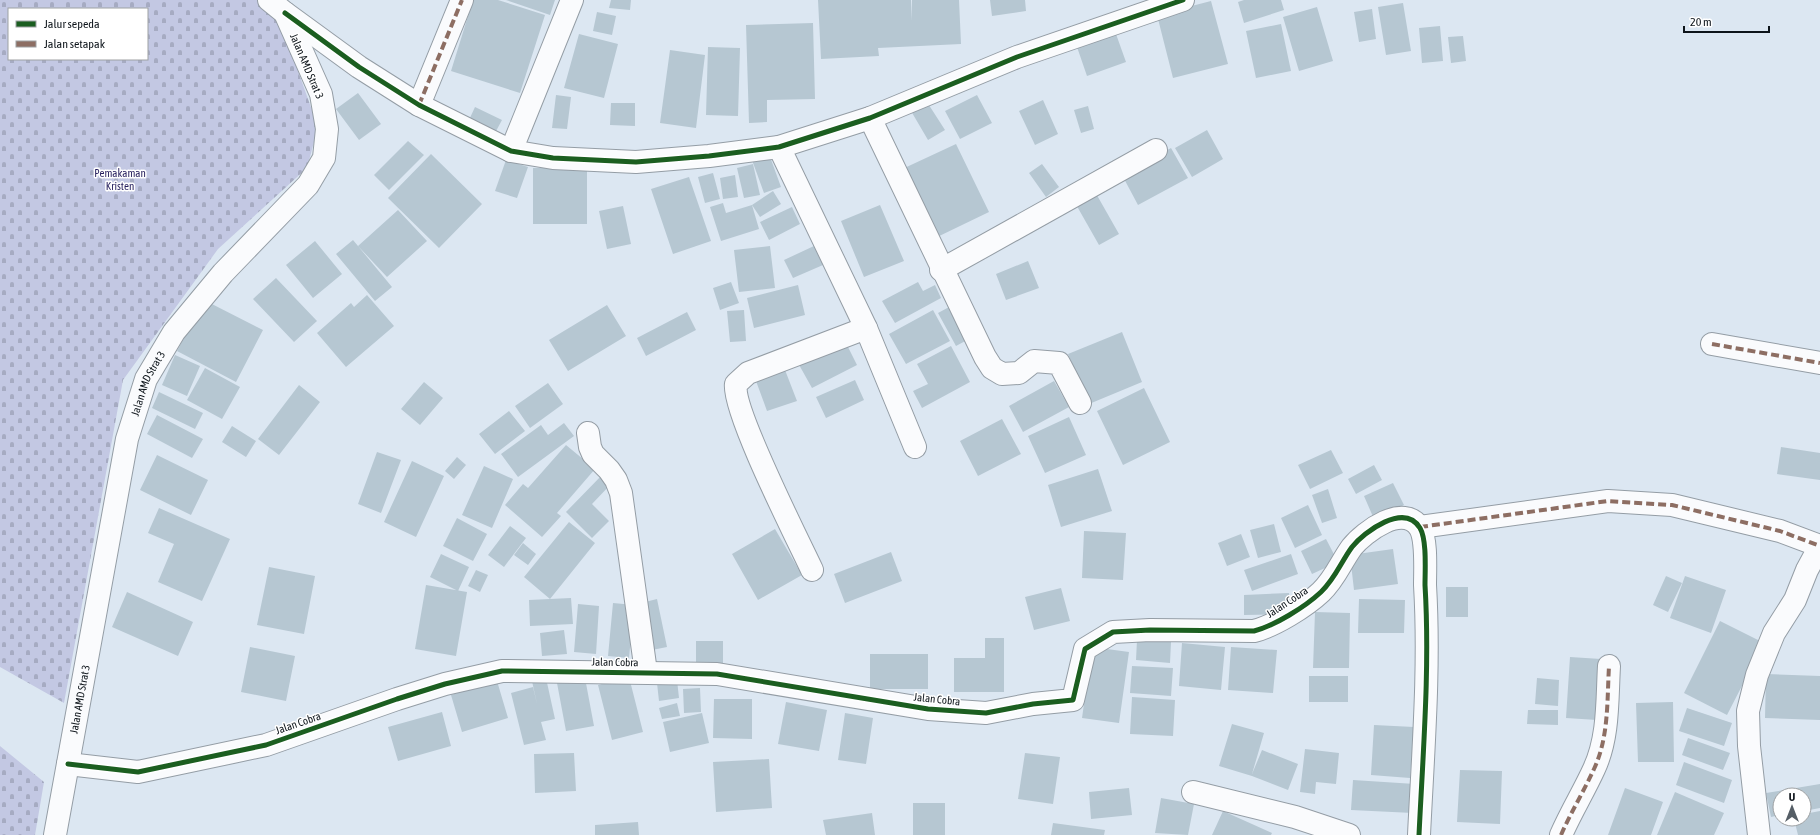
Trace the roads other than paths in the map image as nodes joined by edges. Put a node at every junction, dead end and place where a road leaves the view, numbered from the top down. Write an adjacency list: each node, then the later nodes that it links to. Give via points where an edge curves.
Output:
1 (462, 0): 5 (street)
2 (572, 0): 9 (street)
3 (1183, 0): 6 (street, via 1017,57)
4 (277, 7): 5 (street, via 359,67); 22 (street, Jalan AMD Strat 3, via 321,94 328,128 324,158 308,185 223,273 174,332 146,379 127,439)
5 (419, 105): 9 (street)
6 (870, 118): 7 (street); 10 (street)
7 (779, 147): 9 (street, via 636,162 553,158); 11 (street)
8 (1156, 150): 10 (street)
9 (510, 151)
10 (941, 270): 14 (street, via 992,368 1002,374 1019,373 1034,361 1059,363)
11 (866, 328): 16 (street); 19 (street, via 748,373 736,384 736,395 752,439)
12 (1712, 344): 13 (street)
13 (1820, 363)
14 (1080, 403)
15 (588, 433): 21 (street, via 593,454 609,470 621,493)
16 (915, 447)
17 (1420, 527): 18 (street, via 1608,501 1672,504 1780,531); 21 (street, Jalan Cobra, via 1412,521 1400,518 1377,525 1351,548 1336,576 1321,592 1266,628 1254,631 1113,632 1085,649 1073,700 986,713 928,709 717,674); 26 (street, via 1423,537 1426,591 1426,697)
18 (1820, 546): 28 (street, via 1795,600 1774,634 1757,675 1748,711 1749,746)
19 (812, 570)
20 (1609, 666): 27 (street, via 1606,725 1602,744 1595,768)
21 (646, 672): 22 (street, Jalan Cobra, via 502,671 445,684 397,699 266,745 138,772)
22 (68, 764): 24 (street, Jalan AMD Strat 3)
23 (1193, 792): 25 (street, via 1295,817)
24 (55, 835)
25 (1349, 835)
26 (1418, 835)
27 (1561, 835)
28 (1760, 835)

